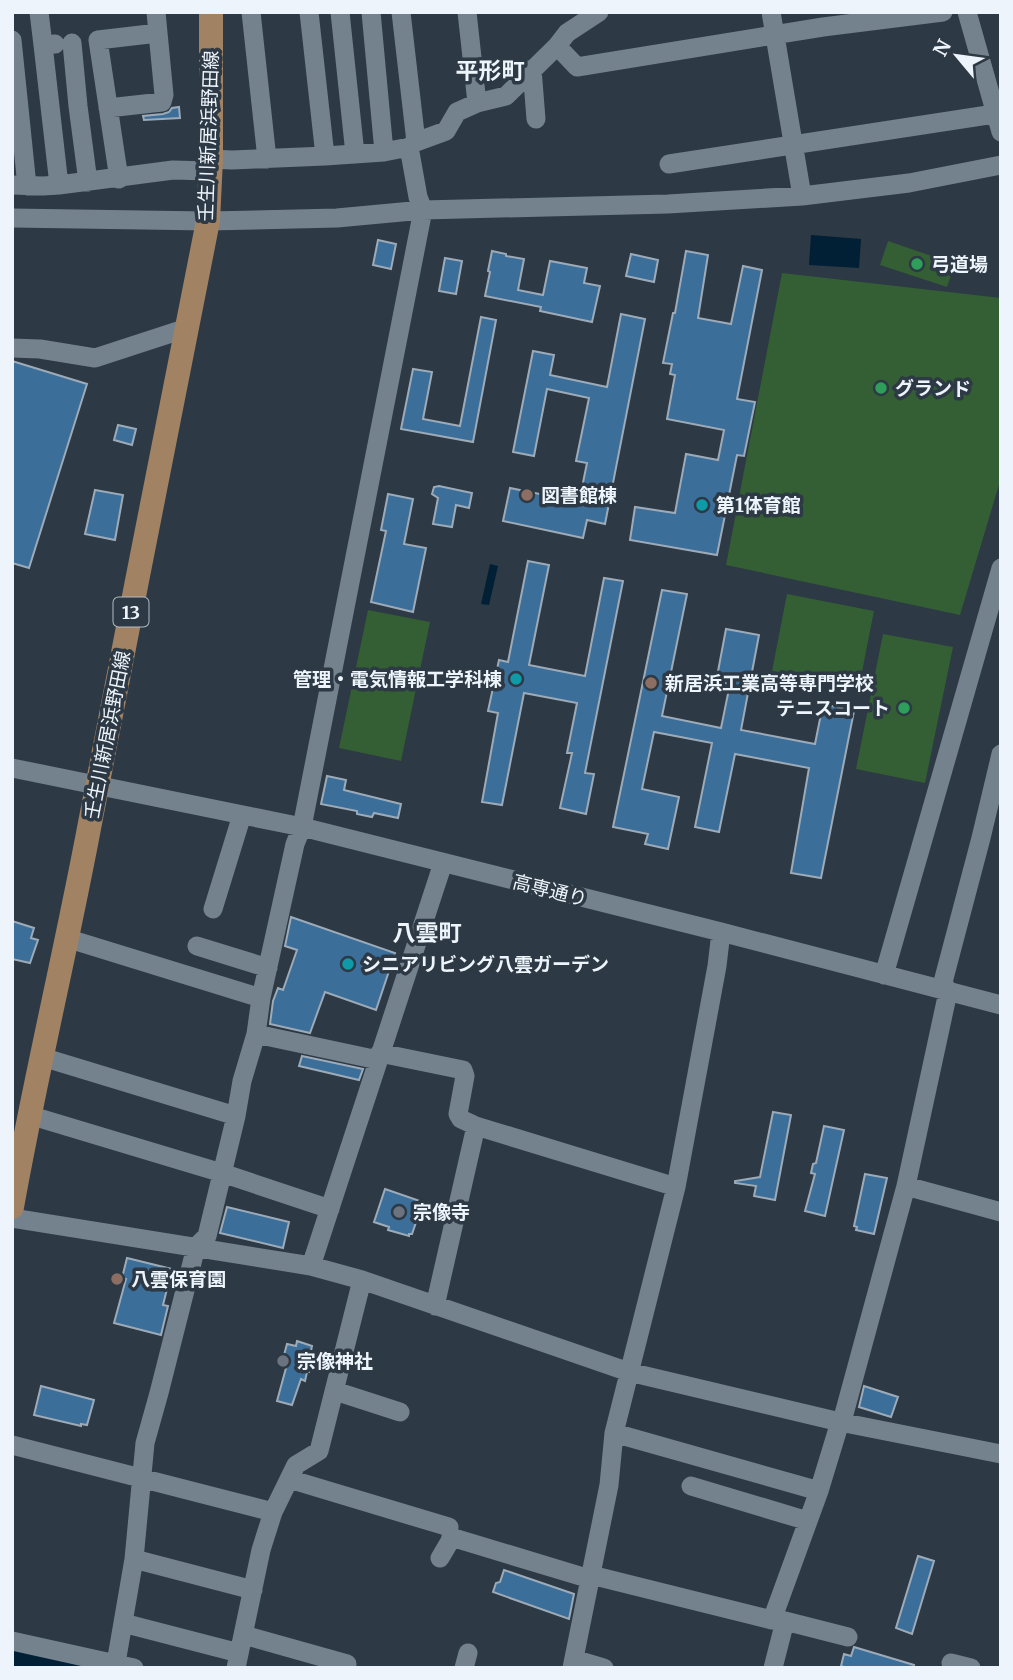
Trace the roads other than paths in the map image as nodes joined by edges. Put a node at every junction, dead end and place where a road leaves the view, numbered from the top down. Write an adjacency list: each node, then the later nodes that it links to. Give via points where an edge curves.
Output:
1 (39, 12): 19 (street)
2 (156, 12): 14 (street)
3 (211, 12): 34 (main road, 壬生川新居浜野田線 / 13)
4 (251, 12): 32 (street)
5 (309, 12): 31 (street)
6 (340, 12): 30 (street)
7 (371, 12): 29 (street)
8 (401, 12): 27 (street)
9 (467, 12): 22 (street)
10 (599, 12): 20 (street, via 567,33)
11 (771, 12): 15 (street)
12 (943, 12): 15 (street)
13 (967, 12): 26 (street)
14 (158, 33): 17 (street); 23 (street, via 162,102)
15 (776, 35): 20 (street, via 577,67); 28 (street)
16 (12, 40): 38 (street)
17 (98, 40): 18 (street); 23 (street)
18 (72, 43): 19 (street); 24 (street)
19 (43, 45): 39 (street)
20 (557, 46): 21 (street)
21 (532, 69): 22 (street, via 506,96); 25 (street)
22 (477, 103): 27 (street, via 457,112 446,131)
23 (107, 105): 24 (street); 36 (street)
24 (78, 106): 37 (street)
25 (536, 119)
26 (999, 120): 28 (street)
27 (413, 144): 29 (street); 41 (street)
28 (794, 144): 33 (street); 40 (street)
29 (384, 152): 30 (street)
30 (355, 154): 31 (street)
31 (325, 156): 32 (street)
32 (267, 159): 34 (street)
33 (669, 164)
34 (211, 165): 36 (street); 43 (main road, 壬生川新居浜野田線 / 13)
35 (1001, 165): 40 (street, via 909,183)
36 (119, 179): 37 (street)
37 (88, 182): 39 (street)
38 (20, 185): 39 (street)
39 (59, 186)
40 (802, 196): 41 (street)
41 (423, 210): 43 (street, via 337,218); 52 (street)
42 (12, 218): 43 (street)
43 (208, 221): 44 (main road, 壬生川新居浜野田線 / 13)
44 (187, 328): 45 (street, via 94,358); 50 (main road, 壬生川新居浜野田線 / 13)
45 (12, 348)
46 (1001, 568): 47 (street)
47 (995, 607): 59 (street)
48 (1001, 754): 60 (street, via 943,982)
49 (12, 768): 50 (street, 高専通り)
50 (97, 784): 51 (street, 高専通り); 56 (main road, 壬生川新居浜野田線 / 13)
51 (242, 815): 52 (street, 高専通り); 54 (street)
52 (302, 827): 53 (street, 高専通り); 58 (street)
53 (443, 863): 55 (street, 高専通り); 65 (street)
54 (214, 909)
55 (722, 932): 59 (street, 高専通り); 71 (street)
56 (66, 938): 61 (street); 64 (main road, 壬生川新居浜野田線 / 13)
57 (197, 946): 58 (street)
58 (268, 968): 61 (street)
59 (884, 975): 60 (street, 高専通り)
60 (948, 992): 62 (street, 高専通り); 70 (street)
61 (261, 998): 63 (street)
62 (1001, 1005)
63 (256, 1034): 65 (street); 67 (street)
64 (42, 1057): 66 (main road, 壬生川新居浜野田線 / 13); 67 (street)
65 (379, 1057): 68 (street, via 463,1070 458,1114); 73 (street)
66 (29, 1115): 69 (street); 72 (main road, 壬生川新居浜野田線 / 13)
67 (236, 1116): 69 (street)
68 (476, 1126): 71 (street); 79 (street)
69 (222, 1173): 73 (street); 76 (street, via 207,1236)
70 (906, 1186): 74 (street); 83 (street)
71 (676, 1187): 80 (street)
72 (12, 1207)
73 (330, 1209): 77 (street)
74 (1001, 1212)
75 (12, 1218): 76 (street)
76 (196, 1247): 77 (street); 87 (street, via 145,1443)
77 (311, 1266): 78 (street)
78 (362, 1280): 79 (street); 81 (street)
79 (435, 1306): 80 (street)
80 (629, 1372): 83 (street); 84 (street)
81 (335, 1391): 82 (street); 88 (street, via 319,1451 296,1465)
82 (400, 1412)
83 (840, 1422): 86 (street); 90 (street)
84 (614, 1433): 90 (street); 96 (street, via 609,1485)
85 (12, 1445): 87 (street)
86 (1001, 1454)
87 (141, 1478): 91 (street); 95 (street)
88 (289, 1479): 91 (street); 93 (street)
89 (691, 1486): 92 (street)
90 (819, 1491): 92 (street)
91 (273, 1512): 97 (street)
92 (808, 1521): 98 (street)
93 (449, 1527)
94 (440, 1558): 96 (street, via 451,1537)
95 (134, 1559): 97 (street); 99 (street)
96 (590, 1577): 98 (street); 105 (street)
97 (253, 1590): 102 (street)
98 (779, 1621): 100 (street); 108 (street)
99 (123, 1623): 102 (street); 106 (street)
100 (848, 1637)
101 (12, 1640): 106 (street)
102 (240, 1652): 104 (street)
103 (951, 1663): 109 (street)
104 (347, 1664)
105 (573, 1664): 107 (street)
106 (125, 1666)
107 (604, 1668)
108 (773, 1668)
109 (971, 1668)

